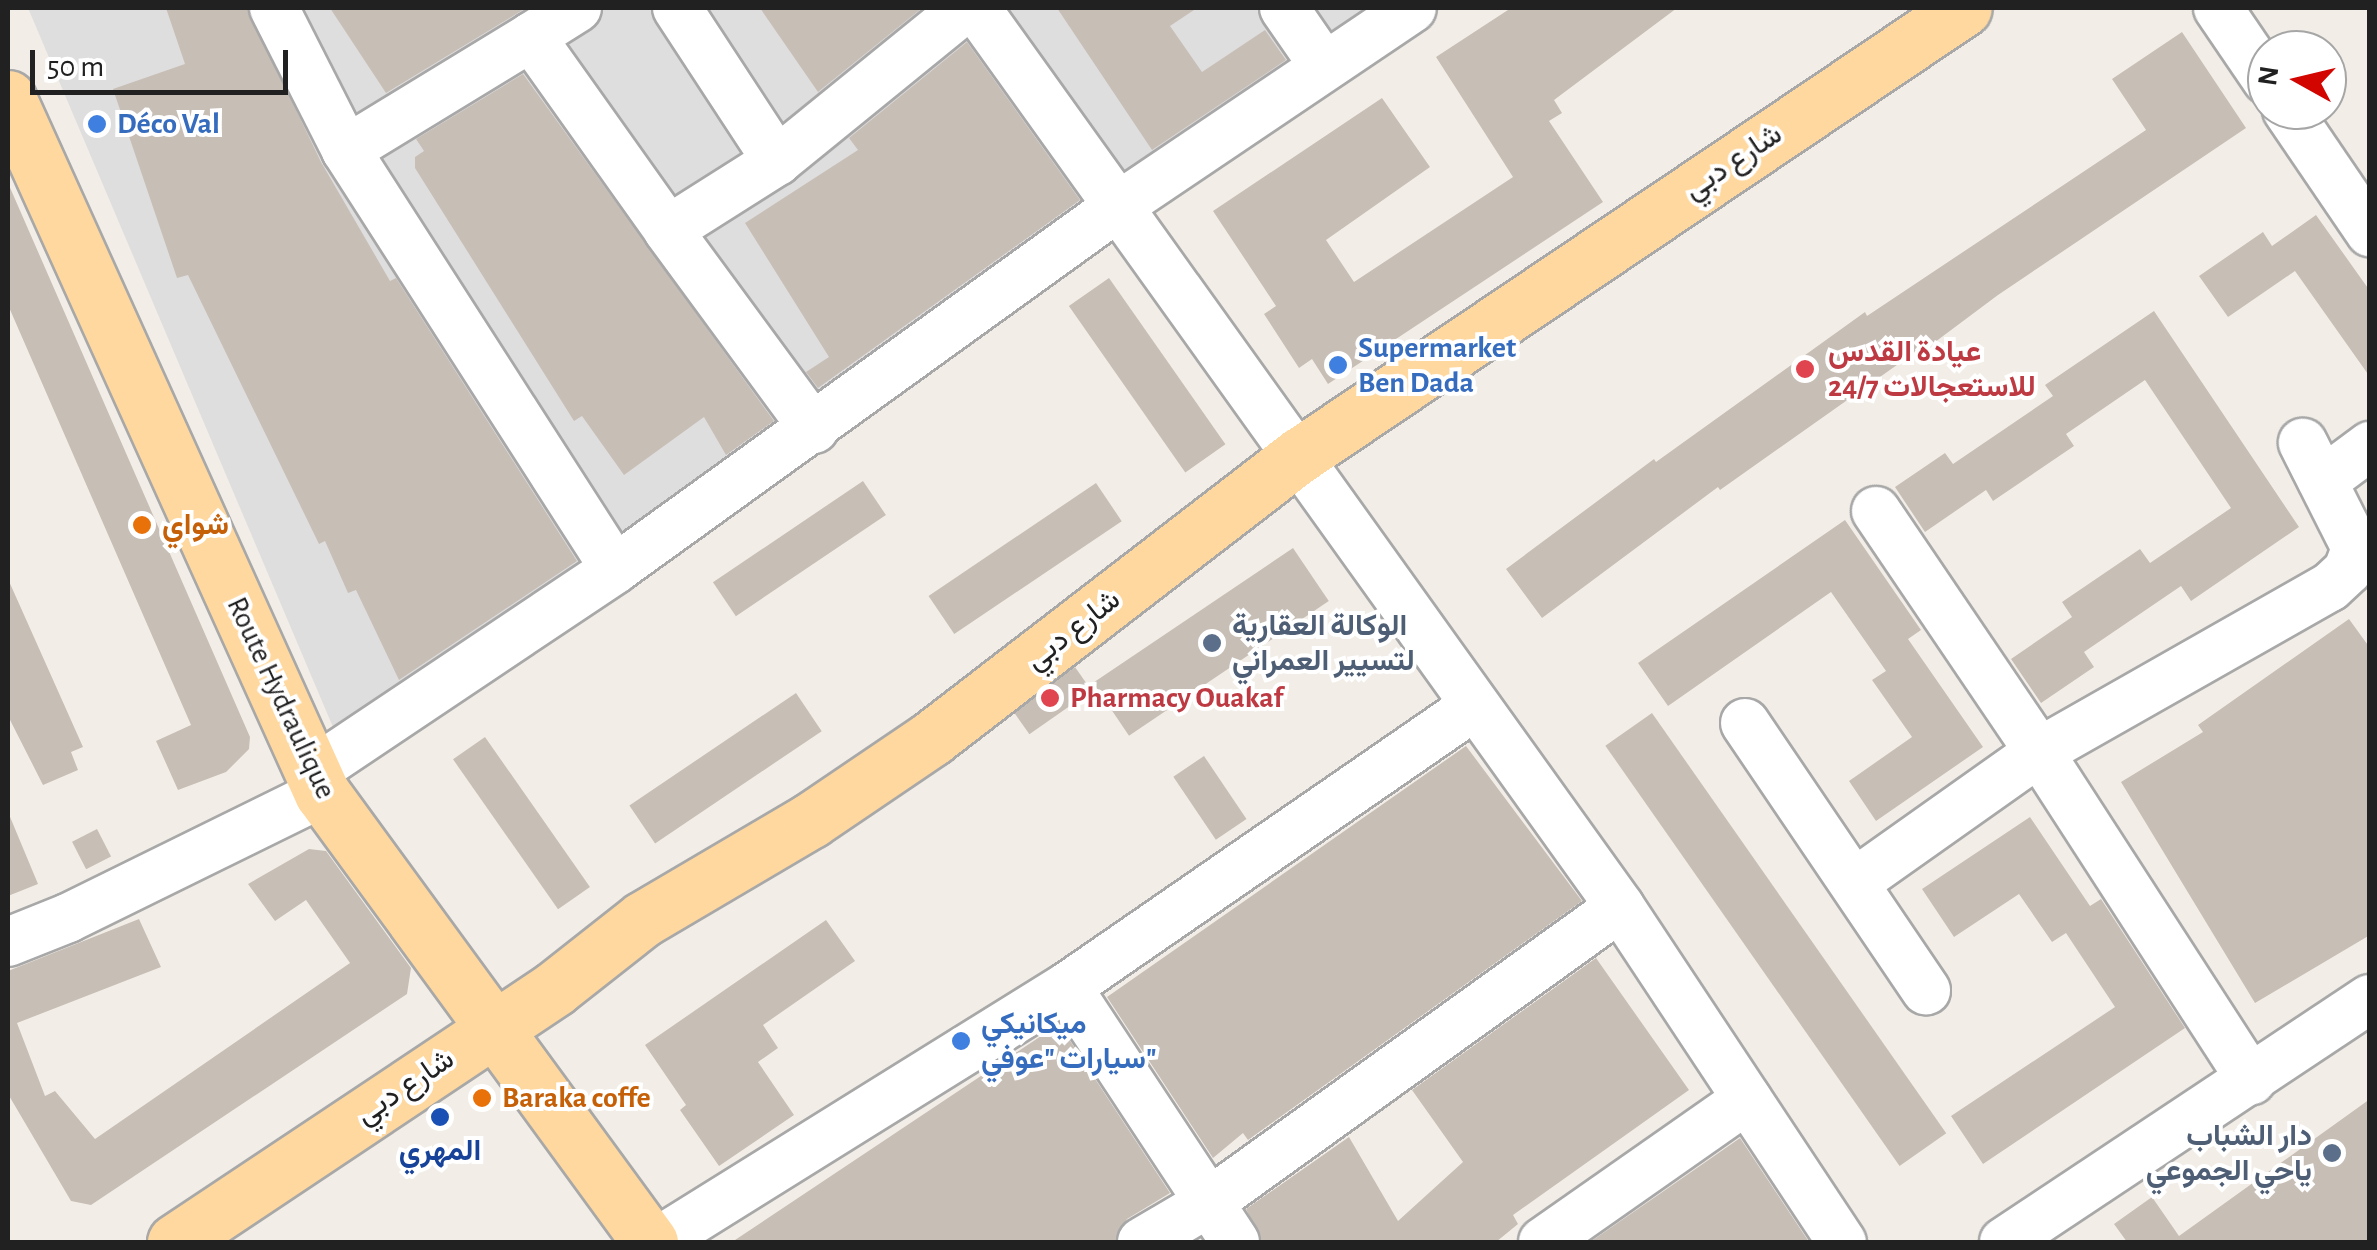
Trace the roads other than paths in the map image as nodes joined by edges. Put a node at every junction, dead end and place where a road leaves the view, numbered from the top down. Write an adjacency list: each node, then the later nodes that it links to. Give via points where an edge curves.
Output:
1 (274, 8): 15 (street)
2 (577, 8): 10 (street)
3 (677, 8): 16 (street)
4 (965, 8): 16 (street)
5 (976, 8): 17 (street)
6 (1284, 8): 12 (street)
7 (1412, 8): 12 (street)
8 (1964, 8): 22 (main road, شارع دبي)
9 (2218, 8): 11 (street)
10 (531, 37): 15 (street); 18 (street)
11 (2247, 51)
12 (1324, 66): 17 (street)
13 (14, 129): 28 (main road, Route Hydraulique)
14 (2301, 130): 19 (street)
15 (346, 150): 24 (street)
16 (777, 161): 18 (street)
17 (1120, 204): 20 (street); 22 (street)
18 (668, 230): 20 (street)
19 (2370, 232)
20 (814, 429): 24 (street)
21 (2370, 446): 27 (street, via 2312,462 2356,548 2348,570 2330,587)
22 (1300, 455): 25 (street); 35 (main road, شارع دبي, via 932,738 643,919)
23 (1876, 511): 27 (street)
24 (615, 569): 28 (street)
25 (1473, 706): 30 (street); 32 (street)
26 (1745, 723): 29 (street)
27 (2039, 752): 29 (street); 36 (street)
28 (317, 782): 31 (street, via 68,918); 35 (main road, Route Hydraulique)
29 (1854, 883): 33 (street)
30 (1620, 906): 37 (street); 38 (street)
31 (8, 942)
32 (1067, 987): 38 (street); 40 (street)
33 (1926, 990)
34 (2370, 998): 36 (street)
35 (492, 1028): 39 (main road, شارع دبي); 40 (main road, Route Hydraulique)
36 (2251, 1080): 45 (street)
37 (1747, 1098): 43 (street); 44 (street)
38 (1208, 1203): 41 (street); 42 (street)
39 (175, 1242)
40 (654, 1242)
41 (1142, 1242)
42 (1234, 1242)
43 (1543, 1242)
44 (1842, 1242)
45 (2004, 1242)

